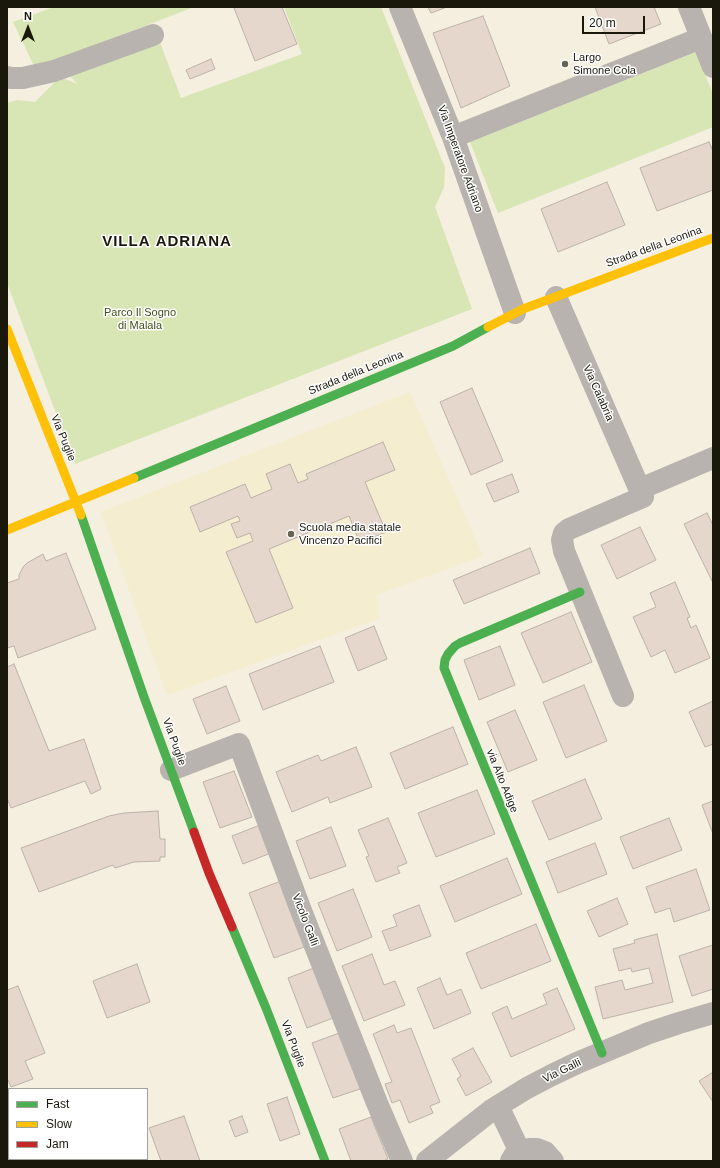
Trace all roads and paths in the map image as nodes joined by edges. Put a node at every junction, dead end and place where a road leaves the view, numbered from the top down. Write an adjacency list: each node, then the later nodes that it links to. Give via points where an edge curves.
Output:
1 (400, 7): 7 (street, Via Imperatore Adriano)
2 (689, 7): 4 (street)
3 (153, 35): 6 (street, via 54,71 23,78)
4 (701, 38): 5 (street); 7 (street)
5 (713, 67)
6 (7, 77)
7 (453, 138): 10 (street, Via Imperatore Adriano)
8 (713, 238): 9 (street, Strada della Leonina)
9 (556, 296): 10 (street, Strada della Leonina); 13 (street, Via Calabria)
10 (515, 313): 14 (street, Strada della Leonina, via 453,346)
11 (7, 330): 14 (street, Via Puglie)
12 (713, 458): 13 (street)
13 (642, 493): 16 (street, via 564,533 563,548)
14 (76, 502): 15 (street, Strada della Leonina); 18 (street, Via Puglie)
15 (7, 530)
16 (580, 592): 17 (street); 20 (street, via Alto Adige, via 460,643 444,660 444,668)
17 (623, 696)
18 (171, 770): 23 (street, Via Puglie, via 209,873 266,1008); 24 (street, Vicolo Galli, via 239,744 303,915)
19 (713, 1013): 20 (street, Via Galli, via 679,1022)
20 (602, 1053): 21 (street, Via Galli, via 552,1075)
21 (498, 1106): 22 (street); 25 (street, Via Galli)
22 (515, 1156): 26 (street, via 528,1149 537,1149 545,1152)
23 (325, 1161)
24 (402, 1161)
25 (427, 1161)
26 (553, 1161)

